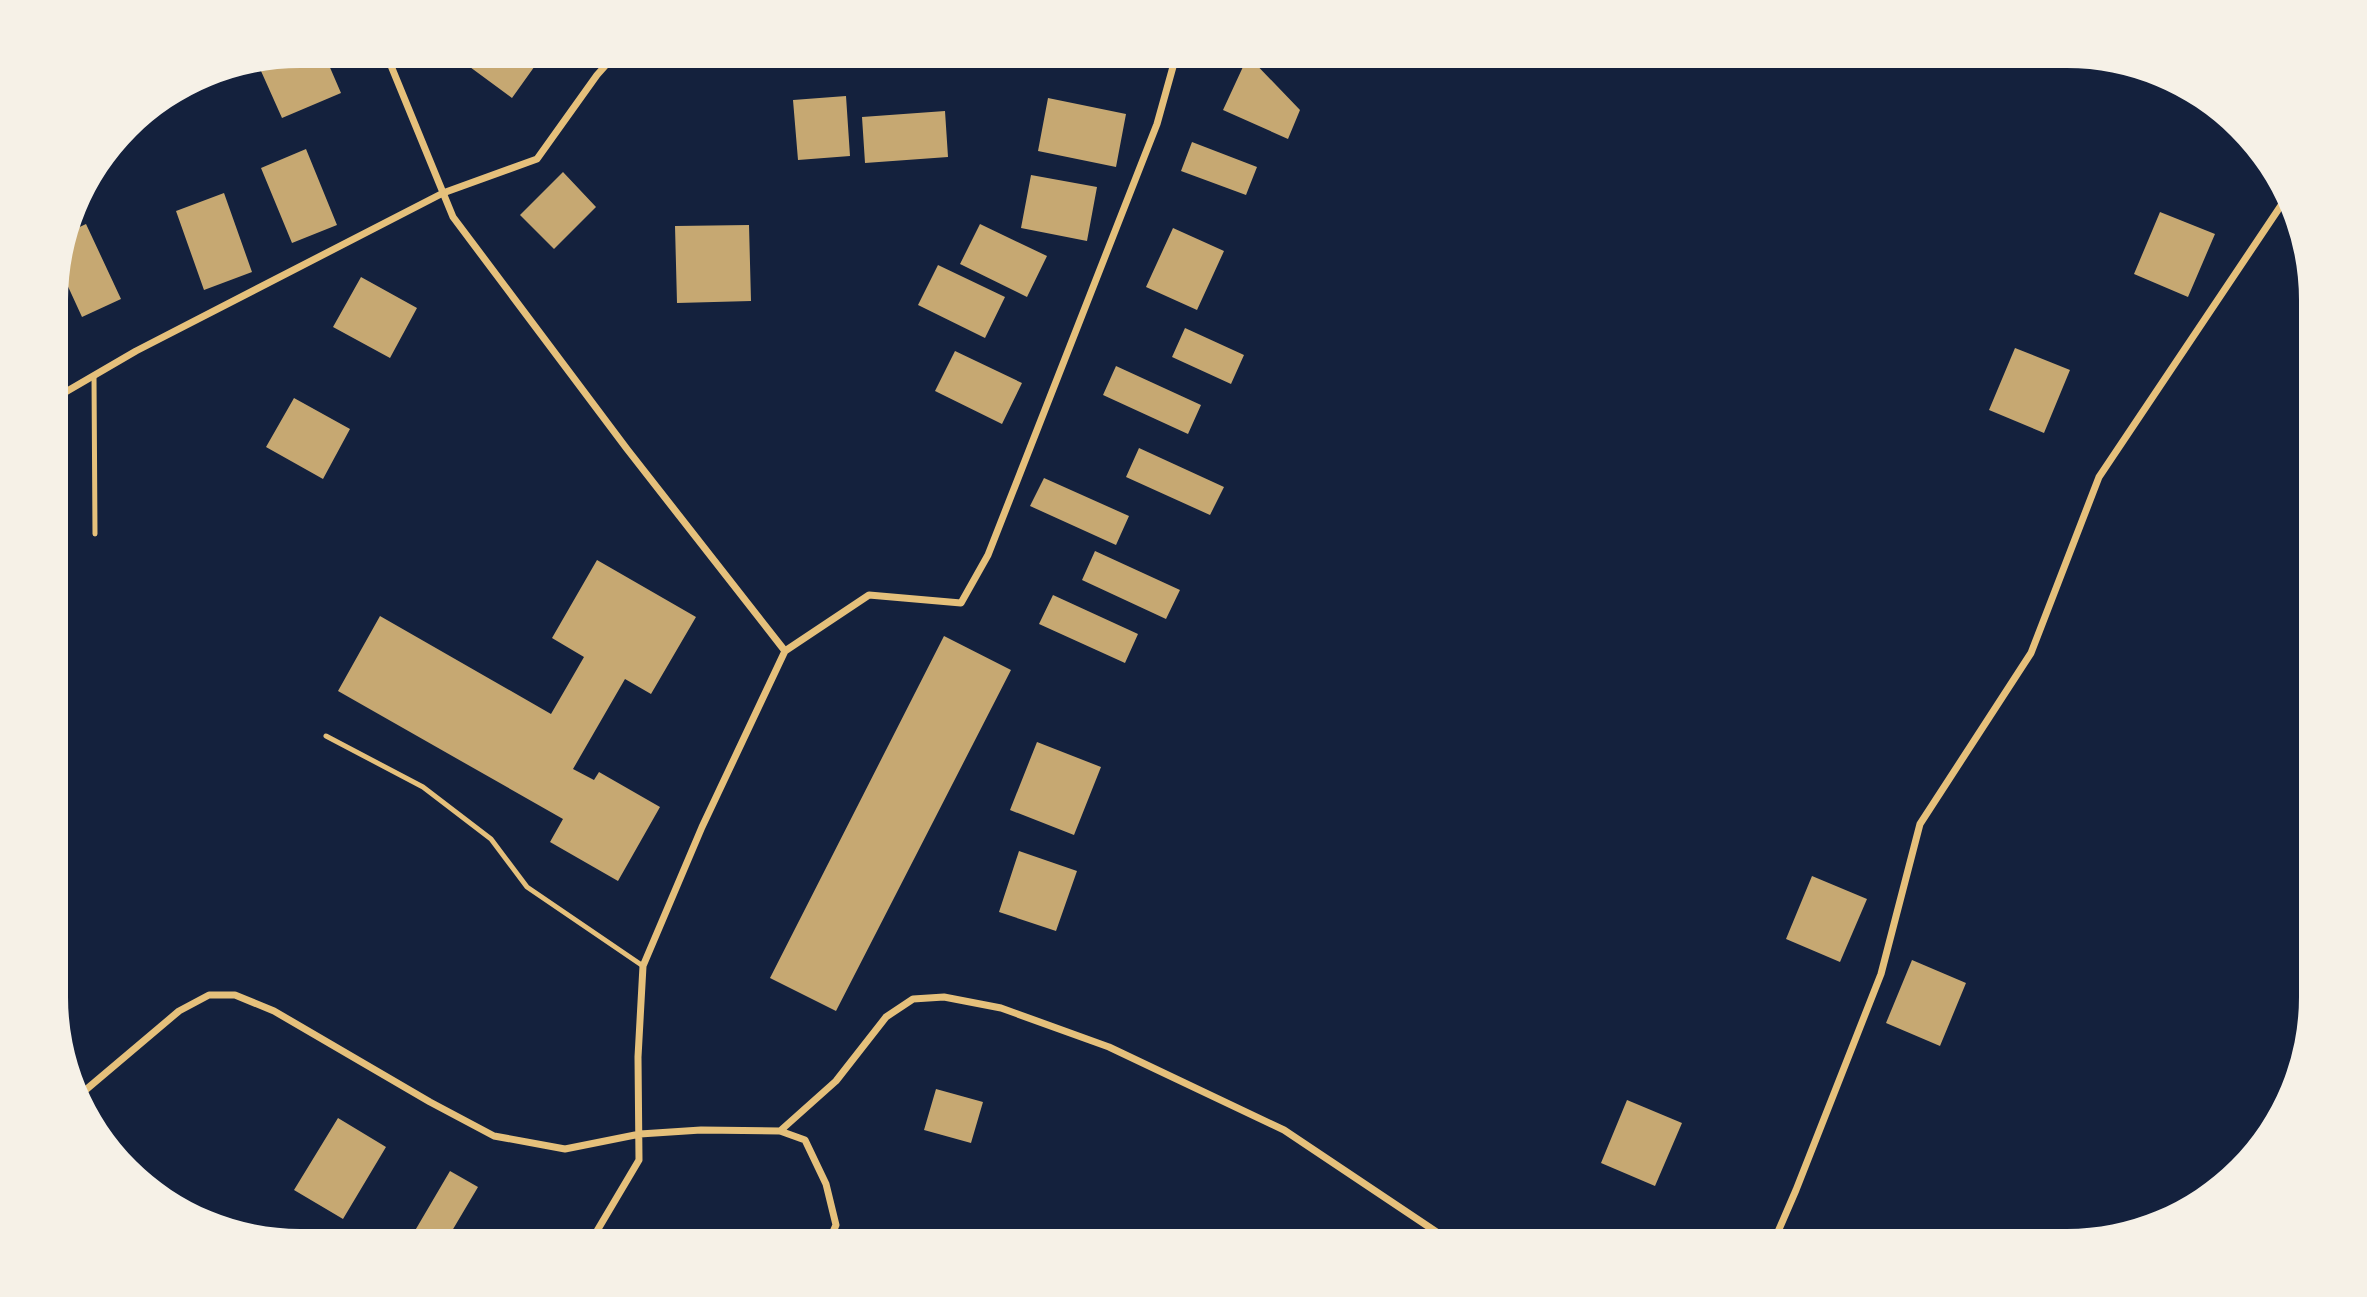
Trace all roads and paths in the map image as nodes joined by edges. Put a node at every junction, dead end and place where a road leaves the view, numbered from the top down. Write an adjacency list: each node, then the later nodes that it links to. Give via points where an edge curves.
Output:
1 (392, 68): 4 (street)
2 (603, 68): 4 (street, via 537,159)
3 (1173, 68): 9 (street, via 1157,124 988,555 961,603 869,595)
4 (443, 193): 6 (street); 9 (street, via 453,217)
5 (2279, 208): 16 (street, via 2099,477 2031,653 1920,824 1881,974)
6 (94, 376): 7 (street); 8 (lane)
7 (69, 390)
8 (95, 534)
9 (785, 651): 11 (street)
10 (326, 736): 11 (lane, via 423,788 491,839 527,887)
11 (643, 966): 14 (street)
12 (88, 1088): 14 (street, via 179,1011 209,995 235,995 274,1011 494,1136 565,1149)
13 (780, 1131): 14 (street); 15 (street, via 836,1081 886,1017 913,999 944,997 1001,1008 1110,1047 1284,1130); 18 (street, via 805,1140 826,1184)
14 (640, 1134): 17 (street, via 639,1160)
15 (1432, 1228)
16 (1779, 1228)
17 (598, 1229)
18 (834, 1229)

